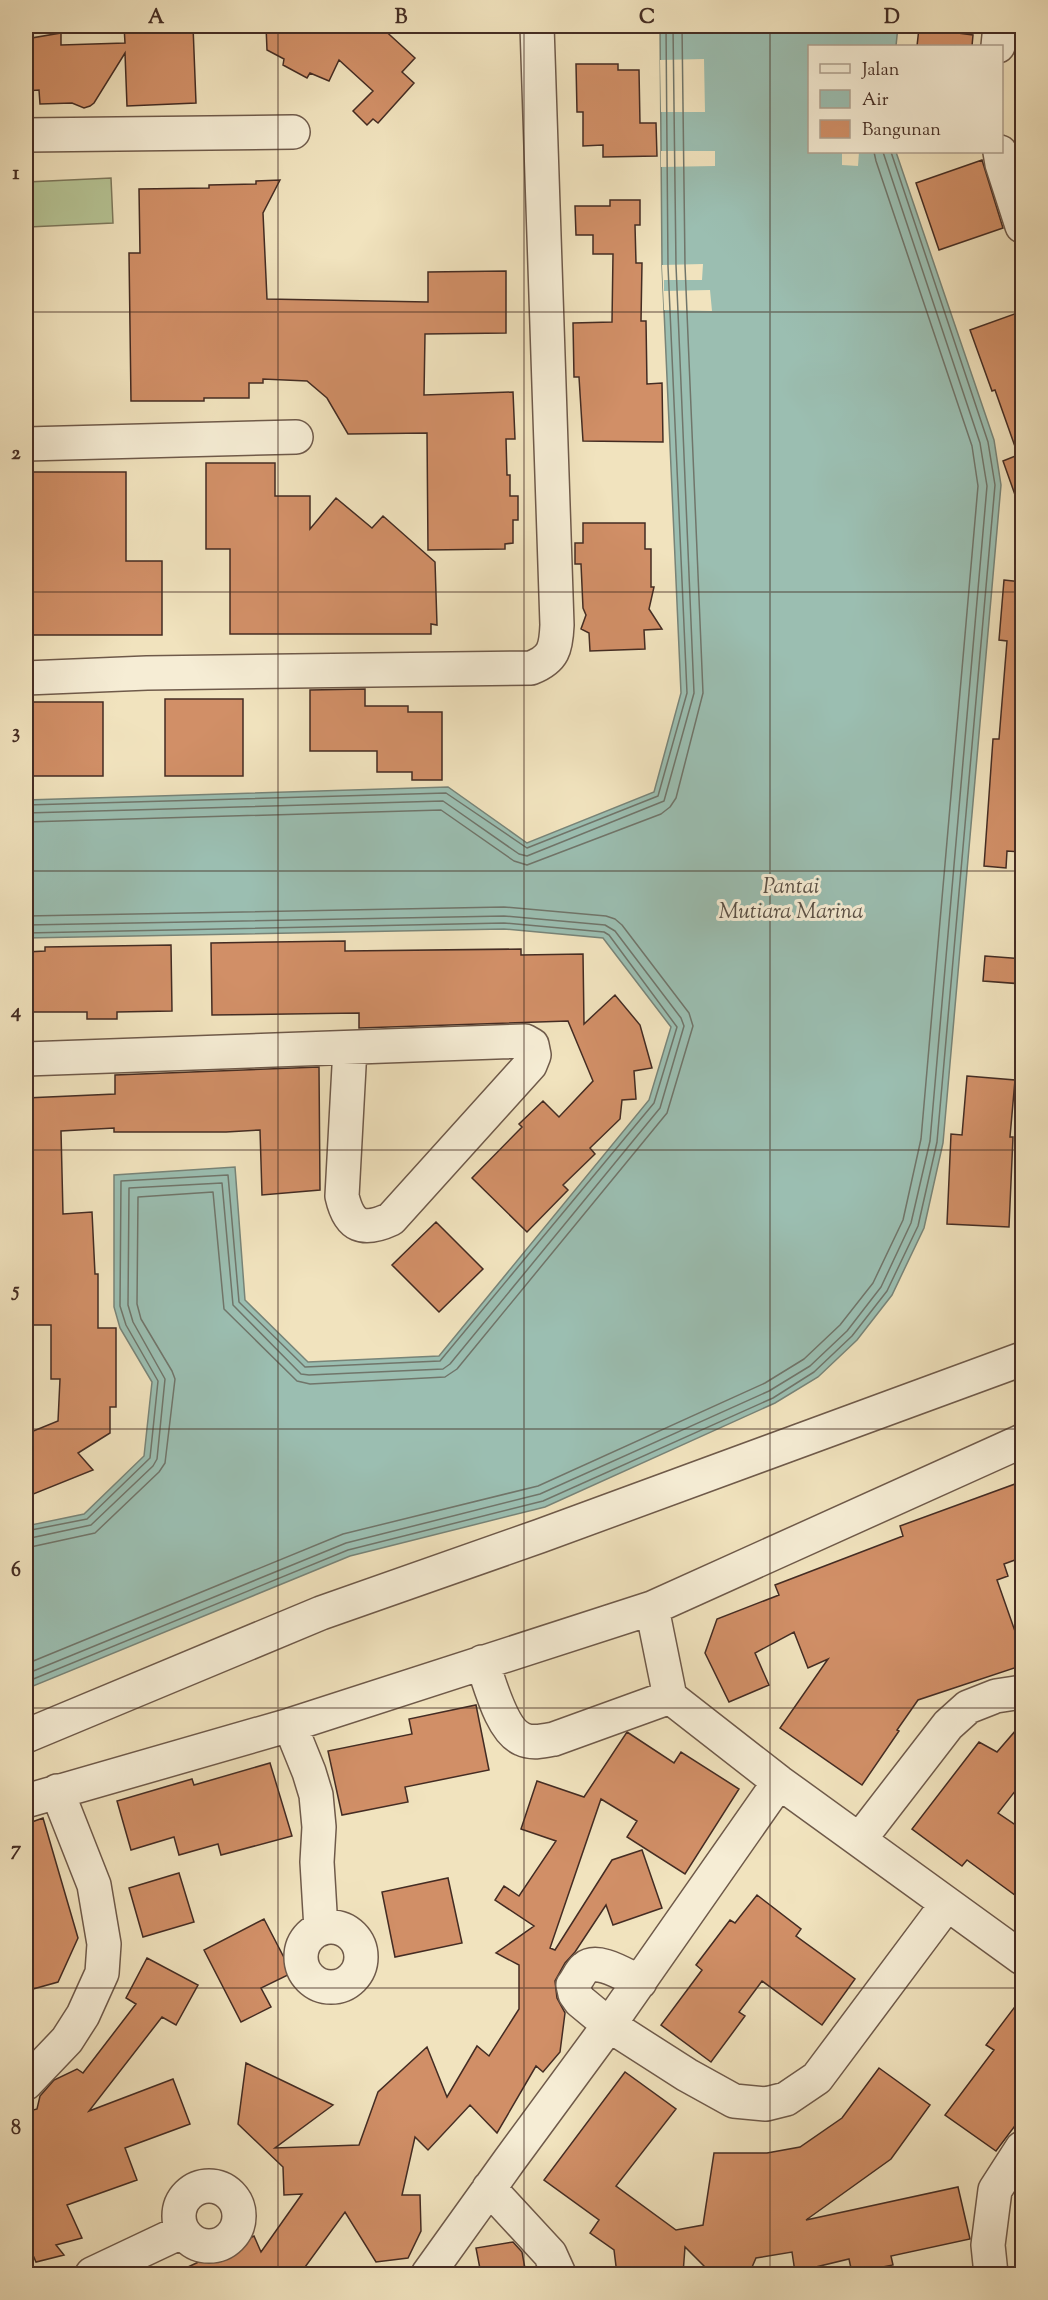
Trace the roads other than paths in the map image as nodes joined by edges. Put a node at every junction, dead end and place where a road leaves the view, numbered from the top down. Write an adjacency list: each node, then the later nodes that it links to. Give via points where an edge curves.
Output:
1 (537, 26): 10 (street, via 557,625 556,643 548,659 531,668)
2 (1000, 26): 3 (street)
3 (998, 45)
4 (293, 132): 5 (street)
5 (26, 135)
6 (1000, 153): 7 (street)
7 (1023, 226)
8 (296, 437): 9 (street)
9 (26, 444)
10 (26, 678)
11 (350, 1048): 11 (street, via 525,1041 532,1045 534,1055 530,1065 391,1219 363,1226 354,1222 342,1196); 12 (street)
12 (26, 1059)
13 (1023, 1359): 20 (street, via 321,1613)
14 (1023, 1441): 15 (street)
15 (652, 1608): 16 (street); 18 (street)
16 (482, 1662): 18 (street, via 504,1721 522,1740 554,1739); 19 (street)
17 (1023, 1692): 24 (street, via 996,1696 968,1707 948,1725)
18 (670, 1696): 21 (street)
19 (290, 1725): 22 (street); 26 (street, via 316,1795)
20 (26, 1736)
21 (779, 1782): 24 (street); 28 (street)
22 (57, 1791): 23 (street); 30 (street, via 94,1885 104,1944 102,1973 68,2040)
23 (26, 1802)
24 (860, 1839): 25 (street)
25 (947, 1904): 27 (street); 29 (street, via 818,2078 786,2099 766,2104 734,2101)
26 (321, 1929)
27 (1021, 1955)
28 (640, 1982): 29 (street); 29 (street, via 604,1966 592,1964 584,1969 573,1985 575,1994)
29 (609, 2025): 32 (street)
30 (26, 2083)
31 (1023, 2148): 37 (street, via 995,2190)
32 (489, 2188): 35 (street); 36 (street, via 550,2254)
33 (183, 2231): 34 (street)
34 (92, 2274)
35 (428, 2274)
36 (559, 2274)
37 (986, 2274)

